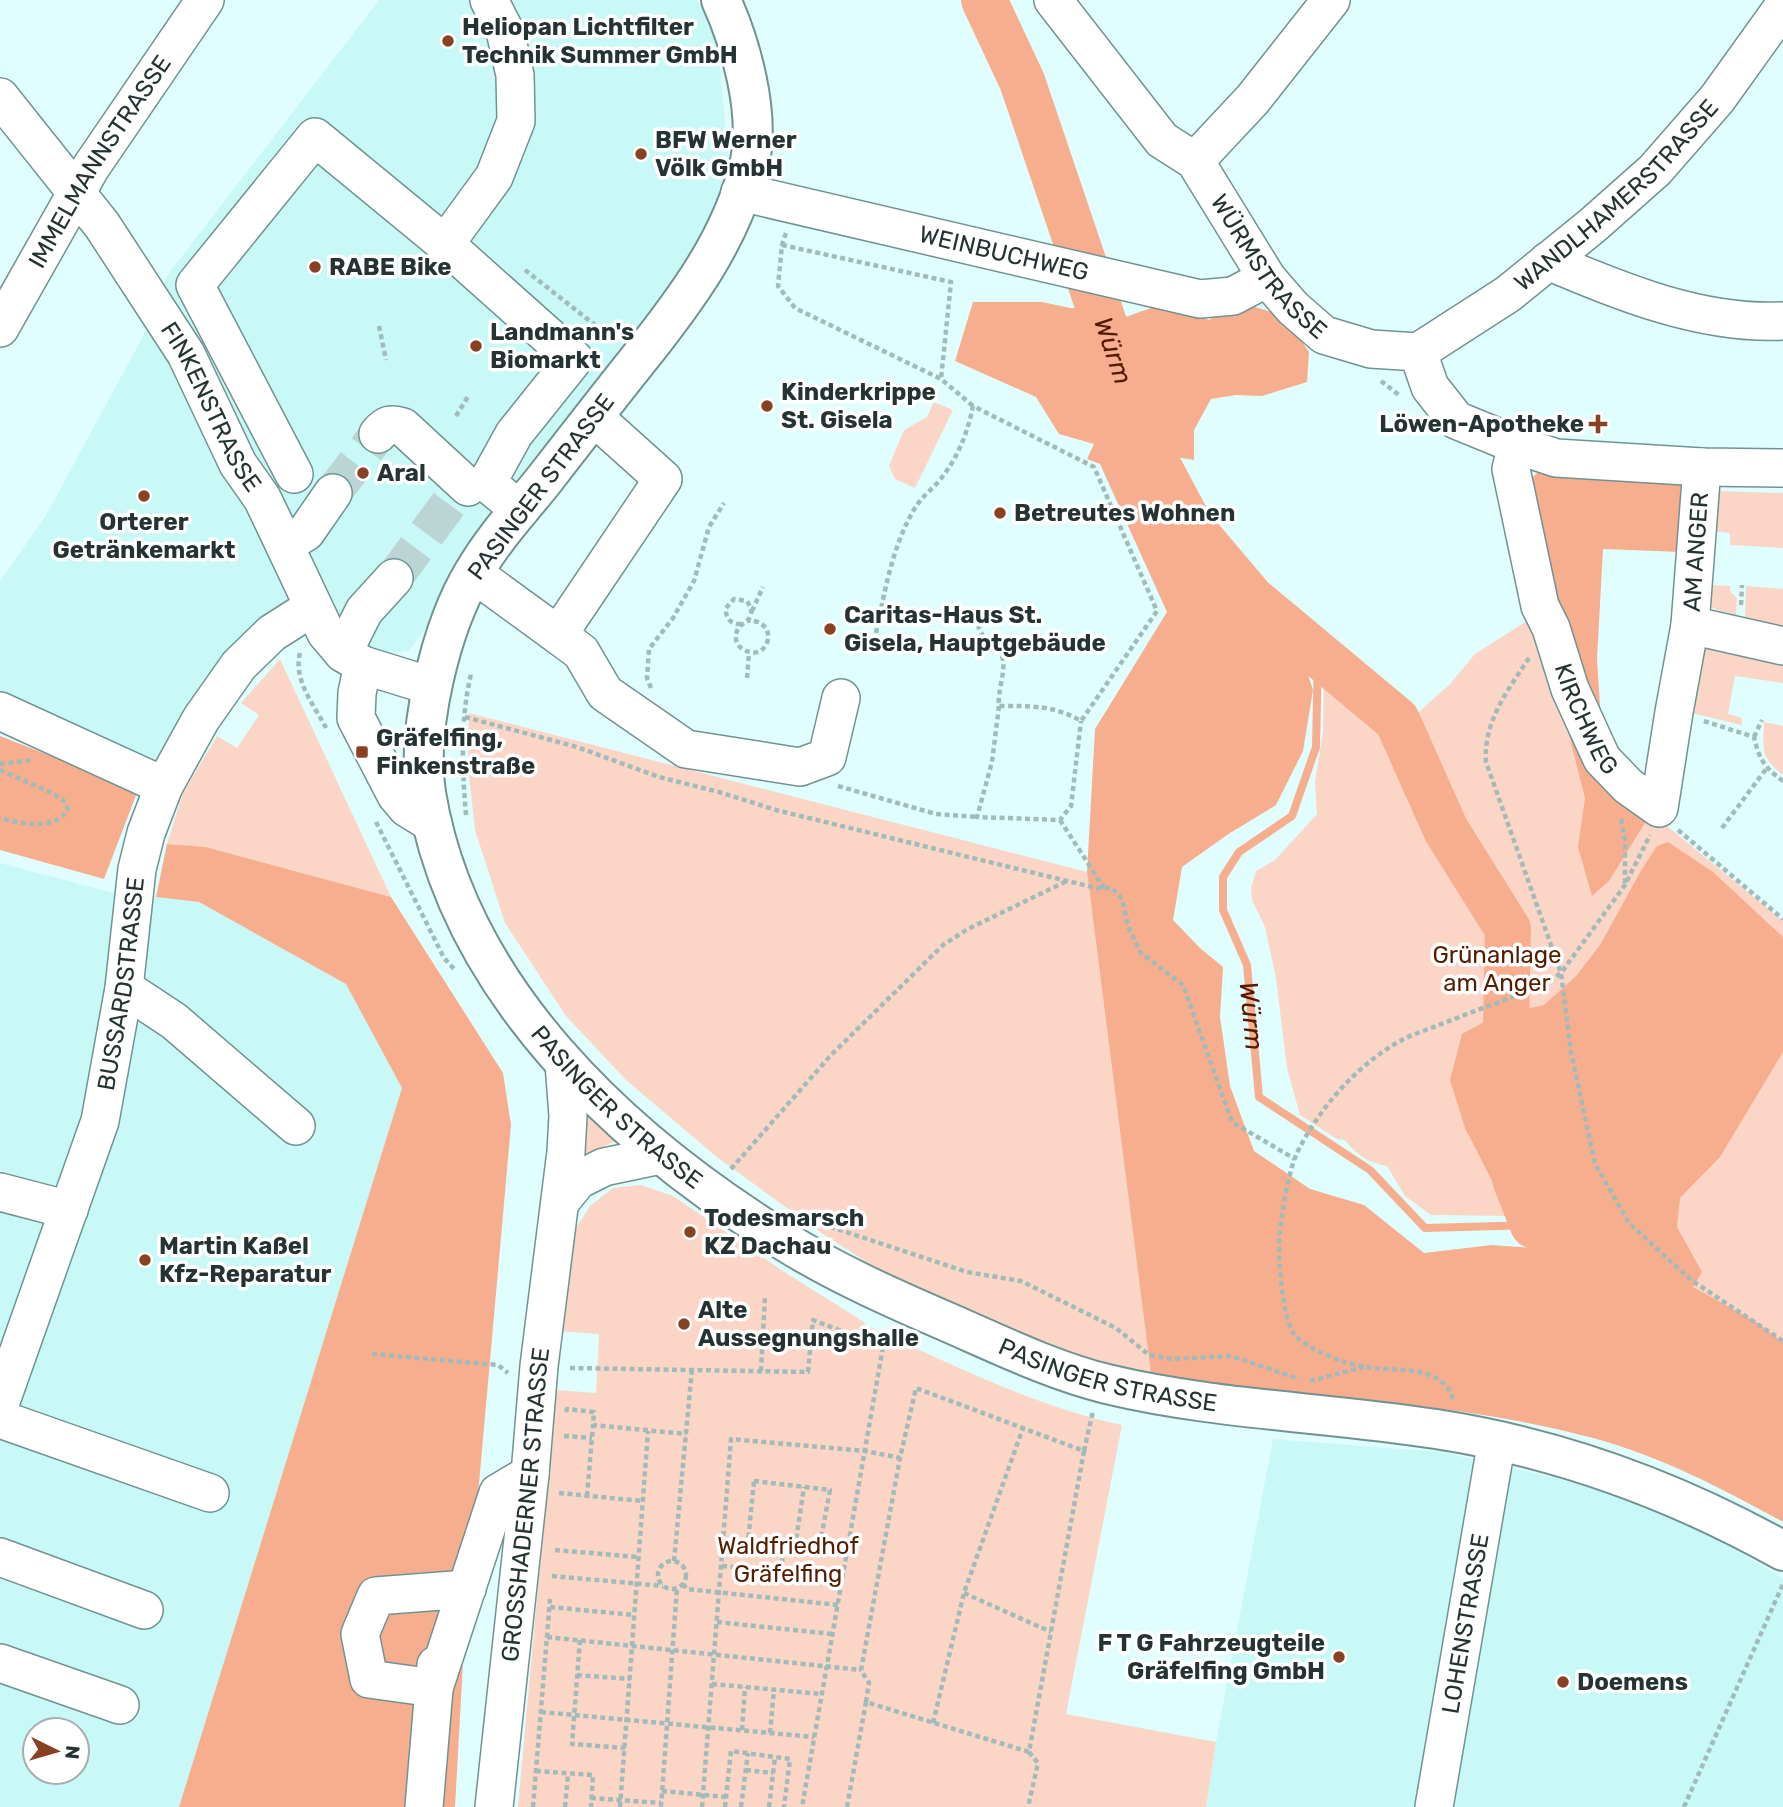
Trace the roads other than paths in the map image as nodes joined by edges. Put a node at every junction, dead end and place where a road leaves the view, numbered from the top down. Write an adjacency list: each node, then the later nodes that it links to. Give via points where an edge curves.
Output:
1 (205, 0): 9 (street, IMMELMANNSTRASSE)
2 (489, 0): 11 (street, via 505,31 515,75 516,121 494,177)
3 (721, 0): 10 (main road, PASINGER STRASSE, via 743,68 752,127 750,162)
4 (1053, 0): 8 (street, WÜRMSTRASSE, via 1162,140)
5 (1331, 0): 8 (street, via 1253,99)
6 (1783, 7): 12 (street, WANDLHAMERSTRASSE, via 1717,99 1655,170)
7 (0, 97): 9 (street, FINKENSTRASSE)
8 (1195, 160): 13 (street, WÜRMSTRASSE)
9 (76, 191): 15 (street, IMMELMANNSTRASSE); 26 (street, FINKENSTRASSE, via 186,354 238,464 262,498)
10 (740, 192): 13 (street, WEINBUCHWEG, via 1200,299 1233,296); 17 (main road, PASINGER STRASSE, via 714,252 669,321)
11 (454, 233): 22 (street, via 315,137 195,285); 23 (street, via 574,359)
12 (1548, 261): 14 (street, via 1663,305 1749,321); 16 (street, WANDLHAMERSTRASSE, via 1508,294)
13 (1267, 278): 16 (street, WÜRMSTRASSE, via 1324,335 1371,349)
14 (1783, 321)
15 (0, 328)
16 (1418, 352): 19 (street, via 1430,387 1456,420)
17 (594, 417): 25 (main road, PASINGER STRASSE); 31 (street, via 663,479)
18 (378, 434): 23 (street, via 393,423 403,426)
19 (1517, 446): 20 (street, via 1556,457); 30 (street, KIRCHWEG, via 1511,469 1540,606 1570,689 1602,759 1628,786 1659,808)
20 (1702, 467): 21 (street); 30 (street, AM ANGER)
21 (1783, 468)
22 (294, 474)
23 (469, 489): 25 (street)
24 (333, 493): 26 (street, via 306,533)
25 (520, 510): 28 (main road, PASINGER STRASSE)
26 (285, 545): 29 (street, FINKENSTRASSE)
27 (394, 578): 33 (street, via 364,611)
28 (485, 582): 31 (street); 34 (main road, PASINGER STRASSE, via 448,633)
29 (313, 607): 33 (street, FINKENSTRASSE, via 326,633); 37 (street, BUSSARDSTRASSE, via 272,633 239,665 201,719)
30 (1690, 625): 32 (street, AM ANGER)
31 (558, 635): 35 (street, via 581,652 605,693 686,749 800,767 827,757)
32 (1783, 646)
33 (353, 659): 34 (street); 38 (street, via 356,718 396,796 407,808)
34 (431, 686): 38 (main road, PASINGER STRASSE, via 425,785)
35 (841, 698)
36 (0, 711): 37 (street)
37 (164, 786): 39 (street, BUSSARDSTRASSE, via 137,869)
38 (450, 821): 40 (main road, PASINGER STRASSE, via 453,888 509,991)
39 (124, 988): 41 (street, via 174,1021); 45 (street, BUSSARDSTRASSE, via 100,1121)
40 (564, 1063): 42 (main road, PASINGER STRASSE); 44 (street, GROSSHADERNER STRASSE, via 568,1116)
41 (296, 1126)
42 (661, 1155): 44 (street, via 604,1167 578,1180); 49 (main road, PASINGER STRASSE, via 784,1241 879,1292 1099,1382 1164,1396)
43 (0, 1192): 45 (street)
44 (561, 1201): 50 (street, GROSSHADERNER STRASSE, via 539,1366)
45 (69, 1210): 46 (street, BUSSARDSTRASSE)
46 (8, 1356): 47 (street, BUSSARDSTRASSE)
47 (0, 1404)
48 (0, 1419): 51 (street)
49 (1497, 1440): 52 (main road, PASINGER STRASSE, via 1649,1485); 61 (street, LOHENSTRASSE)
50 (550, 1483): 54 (street, via 498,1493); 60 (street, GROSSHADERNER STRASSE)
51 (210, 1493)
52 (1783, 1550)
53 (0, 1557): 55 (street)
54 (454, 1590): 57 (street); 57 (street, via 376,1596 360,1634 369,1679)
55 (144, 1610)
56 (0, 1663): 58 (street)
57 (434, 1688): 59 (street)
58 (120, 1705)
59 (424, 1807)
60 (494, 1807)
61 (1434, 1807)

